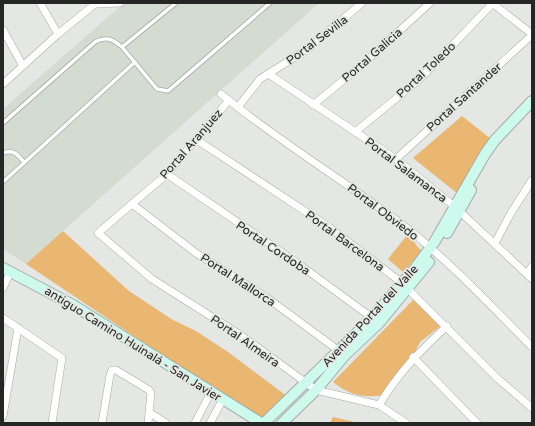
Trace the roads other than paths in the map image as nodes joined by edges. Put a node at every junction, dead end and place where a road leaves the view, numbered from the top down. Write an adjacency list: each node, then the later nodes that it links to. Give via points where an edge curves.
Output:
1 (40, 3): 10 (street)
2 (120, 3): 8 (street)
3 (176, 3): 13 (lane)
4 (270, 3): 14 (lane, via 168,92 157,88)
5 (362, 3): 16 (street, Portal Sevilla, via 332,30)
6 (430, 3): 21 (street, Portal Galicia, via 369,59)
7 (492, 3): 11 (street); 25 (street, Portal Toledo, via 420,78)
8 (95, 4): 10 (street)
9 (3, 30): 15 (street)
10 (58, 34): 15 (street)
11 (532, 35): 12 (street, Portal Santander)
12 (529, 43): 28 (street, Portal Santander)
13 (122, 47): 14 (lane); 24 (lane, via 107,38 95,42)
14 (135, 62): 29 (lane)
15 (22, 66): 17 (street)
16 (270, 75): 21 (street, Portal Salamanca); 22 (street, Portal Sevilla, via 257,83)
17 (3, 84)
18 (221, 94): 19 (street, Portal Obviedo)
19 (229, 100): 22 (street, Portal Obviedo); 26 (street, Portal Aranjuez)
20 (532, 101): 34 (street, Avenida Portal del Valle, via 489,148)
21 (313, 105): 25 (street, Portal Salamanca)
22 (238, 107): 37 (street, Portal Obviedo, via 366,198)
23 (532, 110): 34 (street, Avenida Portal del Valle, via 489,159)
24 (3, 123)
25 (355, 132): 28 (street, Portal Salamanca)
26 (197, 140): 30 (street, Portal Aranjuez); 41 (street, Portal Barcelona, via 329,227)
27 (3, 153): 29 (lane, via 14,152)
28 (396, 160): 34 (street, Portal Salamanca)
29 (24, 162): 32 (lane)
30 (168, 174): 33 (street, Portal Aranjuez); 44 (street, Portal Cordoba)
31 (532, 180): 36 (street)
32 (3, 182)
33 (132, 204): 35 (street, Portal Aranjuez); 48 (street, Portal Mallorca, via 196,253 266,297)
34 (457, 209): 36 (street, Portal Salamanca); 37 (street, Avenida Portal del Valle)
35 (98, 233): 50 (street, Portal Almeira, via 152,279 242,336)
36 (495, 243): 40 (street, Portal Salamanca)
37 (433, 251): 41 (street, Avenida Portal del Valle); 47 (street, Portal Obviedo)
38 (532, 266): 40 (street)
39 (6, 273): 42 (street); 52 (street, via 74,310)
40 (529, 276)
41 (405, 286): 44 (street, Avenida Portal del Valle); 45 (street, Portal Barcelona)
42 (3, 288)
43 (3, 318): 46 (street)
44 (375, 320): 48 (street, Avenida Portal del Valle)
45 (447, 326): 49 (street); 55 (street, Portal Barcelona, via 498,378)
46 (18, 328): 57 (street); 58 (street, via 62,358)
47 (532, 347)
48 (342, 353): 50 (street, Avenida Portal del Valle); 51 (street, Avenida Portal del Valle)
49 (413, 357): 54 (street, via 396,377); 68 (street)
50 (305, 384): 51 (street, Portal Almeira); 65 (street, Avenida Portal del Valle)
51 (316, 390): 54 (street, Portal Almeira); 66 (street, Avenida Portal del Valle)
52 (210, 394): 53 (street); 62 (street)
53 (222, 401): 63 (street); 64 (street); 65 (street, antiguo Camino Huinalá - San Javier)
54 (379, 405): 67 (street, Portal Almeira)
55 (532, 408)
56 (150, 413): 59 (street, via 149,390 112,370); 60 (street); 61 (street)
57 (3, 416)
58 (52, 423)
59 (102, 423)
60 (148, 423)
61 (166, 423)
62 (195, 423)
63 (210, 423)
64 (253, 423)
65 (263, 423)
66 (282, 423)
67 (406, 423)
68 (477, 423)

